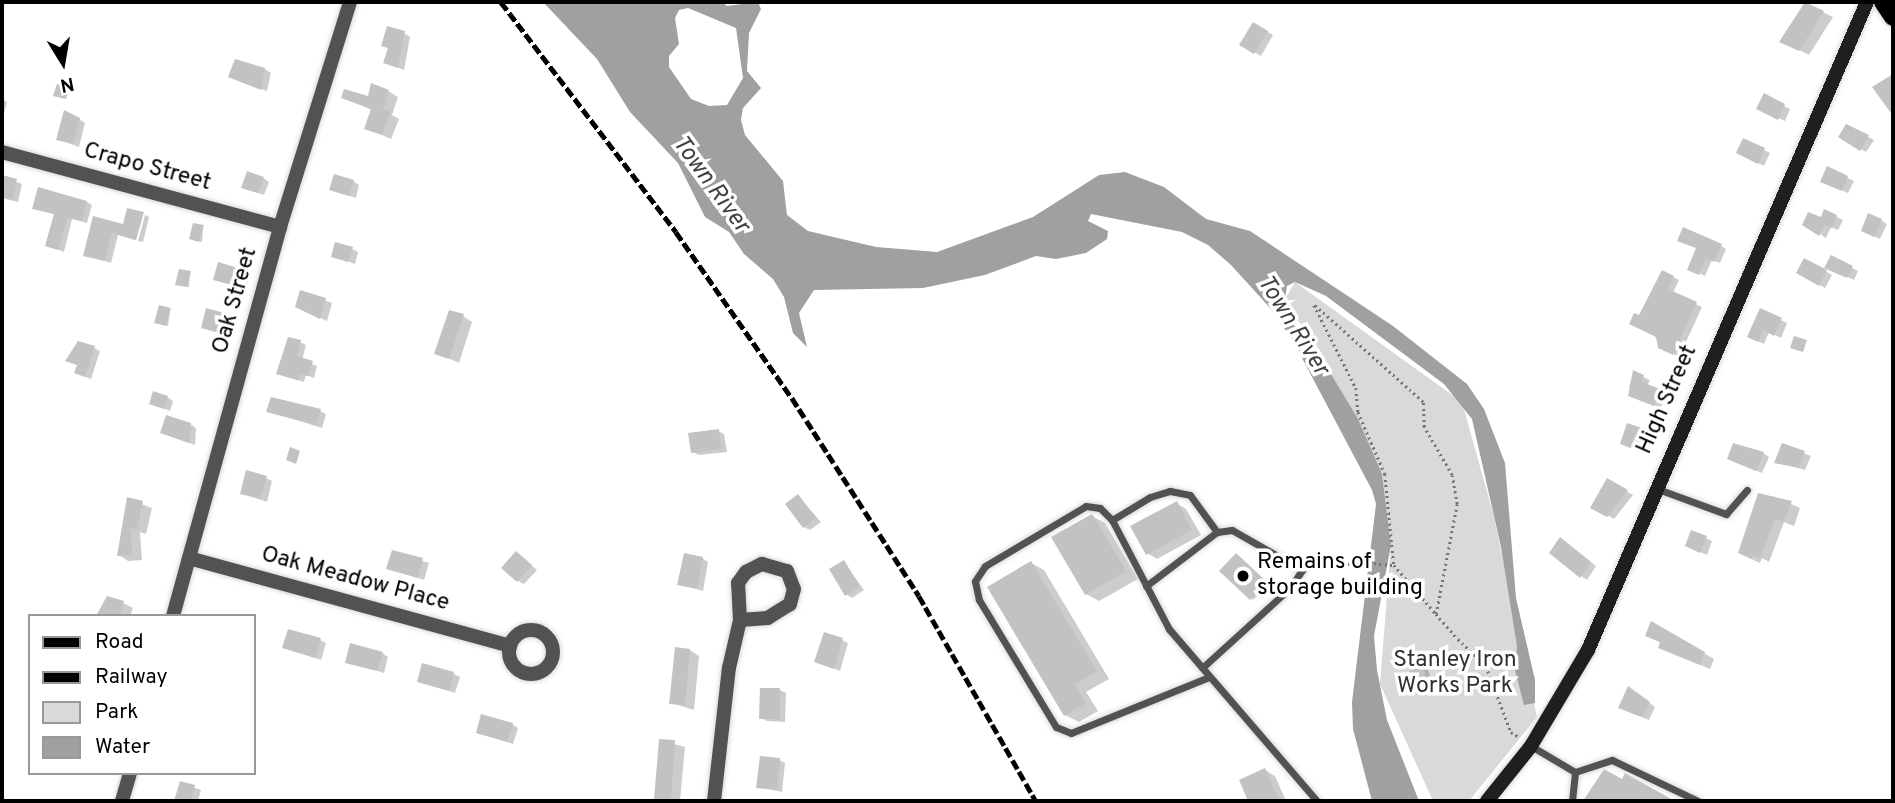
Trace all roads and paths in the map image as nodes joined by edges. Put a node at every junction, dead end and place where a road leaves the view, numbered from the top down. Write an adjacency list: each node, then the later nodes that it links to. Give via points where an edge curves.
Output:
1 (350, 2): 6 (street, Oak Street)
2 (1867, 2): 7 (main road, High Street)
3 (1883, 2): 4 (main road)
4 (1893, 17)
5 (2, 152): 6 (street, Crapo Street)
6 (280, 227): 11 (street, Oak Street)
7 (1655, 488): 8 (lane, via 1726,514); 21 (main road, High Street, via 1588,650)
8 (1747, 490)
9 (1112, 520): 10 (lane, via 1150,497 1170,491 1190,495); 14 (lane); 20 (lane, via 1100,508 1086,506 985,566 975,581 979,600 1056,727 1071,733)
10 (1217, 532): 13 (lane, via 1242,533); 14 (lane)
11 (188, 558): 15 (street, Oak Street); 18 (street, Oak Meadow Place)
12 (1394, 565): 13 (path, via 1363,562); 16 (path); 16 (path, via 1385,474 1358,412 1356,388 1314,305 1423,401 1424,427 1452,475 1457,504)
13 (1302, 570): 19 (lane, via 1291,587)
14 (1146, 586): 19 (lane, via 1169,629)
15 (174, 614)
16 (1436, 614): 21 (path, via 1486,666 1511,732)
17 (740, 620): 17 (street, via 768,618 790,604 794,589 787,571 762,564 740,578 736,596); 25 (street, via 729,668)
18 (510, 646)
19 (1202, 668): 20 (lane)
20 (1209, 677): 26 (lane)
21 (1531, 746): 22 (lane); 27 (main road, High Street)
22 (1574, 772): 28 (lane); 29 (lane, via 1612,760)
23 (129, 775): 24 (street)
24 (122, 801)
25 (714, 801)
26 (1317, 801)
27 (1487, 801)
28 (1572, 801)
29 (1698, 801)

